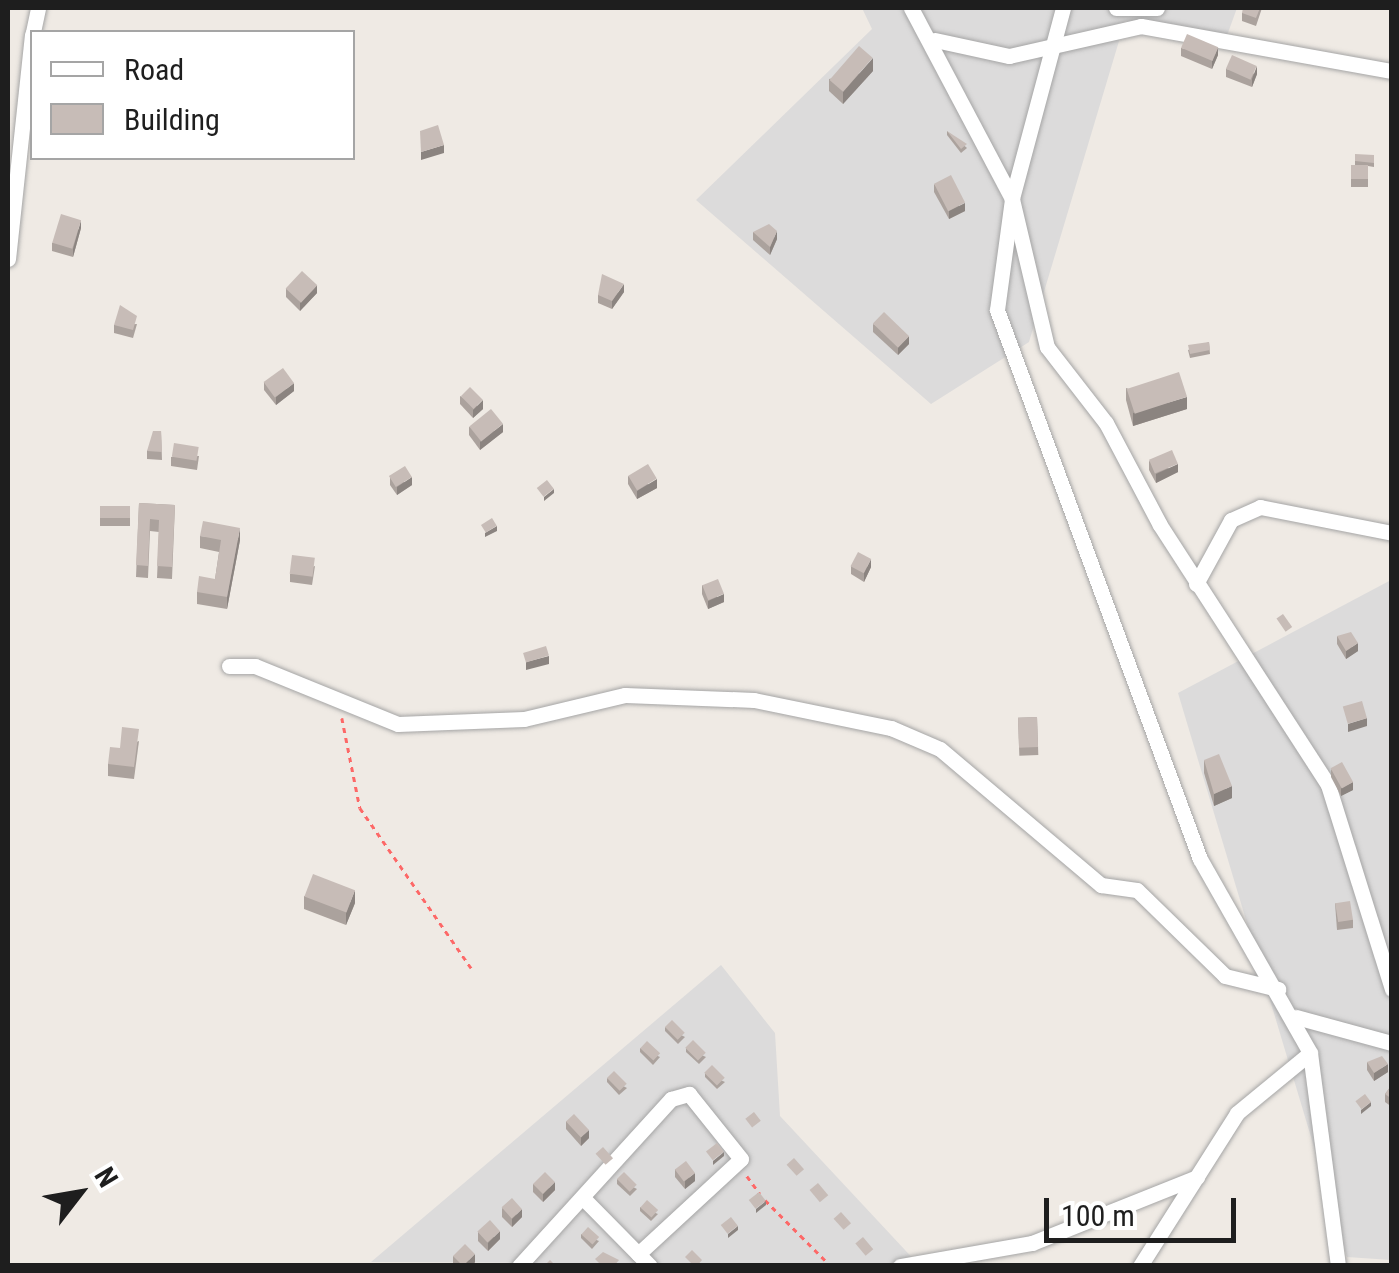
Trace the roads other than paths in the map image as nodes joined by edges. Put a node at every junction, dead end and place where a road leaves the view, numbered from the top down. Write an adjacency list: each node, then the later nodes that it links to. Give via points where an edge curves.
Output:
1 (911, 8): 7 (street)
2 (1063, 8): 6 (street)
3 (1116, 8): 5 (street)
4 (1157, 8): 5 (street)
5 (1140, 20): 6 (street); 9 (street)
6 (1059, 38): 7 (street, via 1009,56); 10 (street)
7 (936, 40): 10 (street)
8 (30, 60): 11 (street)
9 (1392, 71)
10 (1012, 199): 13 (street, via 1047,347 1106,423); 15 (street, via 997,310 1200,859)
11 (8, 259)
12 (1392, 533): 13 (street, via 1260,507 1231,520)
13 (1196, 584): 16 (street, via 1328,785)
14 (229, 666): 15 (street, via 255,666 398,724 524,719 626,695 754,700 891,728 940,749 1101,885 1136,890 1225,976)
15 (1278, 988): 17 (street)
16 (1392, 989)
17 (1296, 1017): 18 (street); 19 (street)
18 (1392, 1043)
19 (1310, 1052): 20 (street, via 1238,1112); 26 (street)
20 (1196, 1177): 24 (street, via 1032,1242); 25 (street)
21 (584, 1199): 22 (street); 22 (street, via 680,1093 738,1150 738,1170); 23 (street)
22 (644, 1260)
23 (518, 1266)
24 (900, 1266)
25 (1140, 1266)
26 (1338, 1266)

